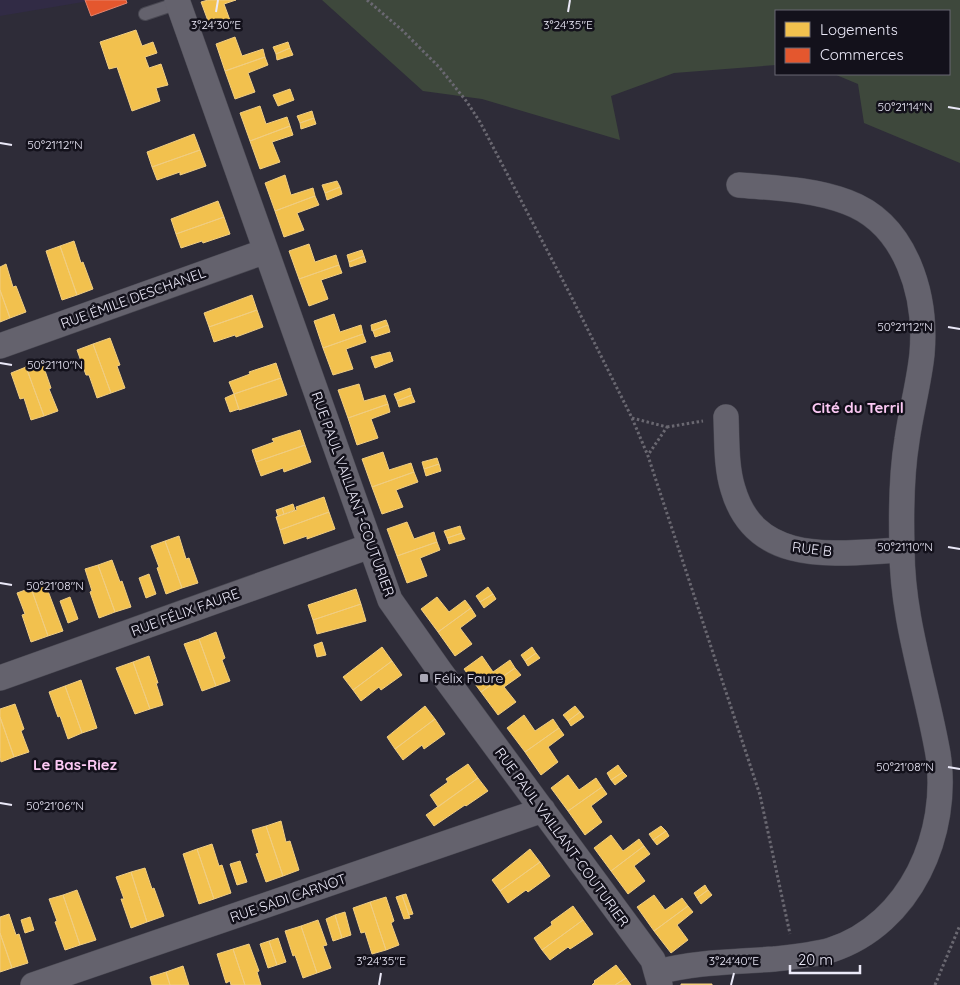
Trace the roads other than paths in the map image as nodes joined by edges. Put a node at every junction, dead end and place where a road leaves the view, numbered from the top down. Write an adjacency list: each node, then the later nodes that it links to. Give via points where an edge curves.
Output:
1 (177, 1): 2 (lane); 4 (street, RUE PAUL VAILLANT-COUTURIER)
2 (145, 14)
3 (739, 185): 8 (street, via 817,193 848,202 863,209 885,227 904,253 915,284 922,336 903,472)
4 (266, 251): 5 (street, RUE ÉMILE DESCHANEL); 7 (street, RUE PAUL VAILLANT-COUTURIER)
5 (0, 346)
6 (726, 417): 8 (street, RUE B, via 729,473 745,517 754,529 783,545 813,552)
7 (370, 546): 9 (street, RUE FÉLIX FAURE); 10 (street, RUE PAUL VAILLANT-COUTURIER, via 396,611)
8 (902, 550): 11 (street, via 909,625 941,771 940,807 933,841 923,865 909,889 887,914 860,937 831,950 795,957 682,966)
9 (0, 678)
10 (543, 810): 11 (street, RUE PAUL VAILLANT-COUTURIER, via 654,960); 12 (street, RUE SADI CARNOT)
11 (659, 979)
12 (33, 985)

